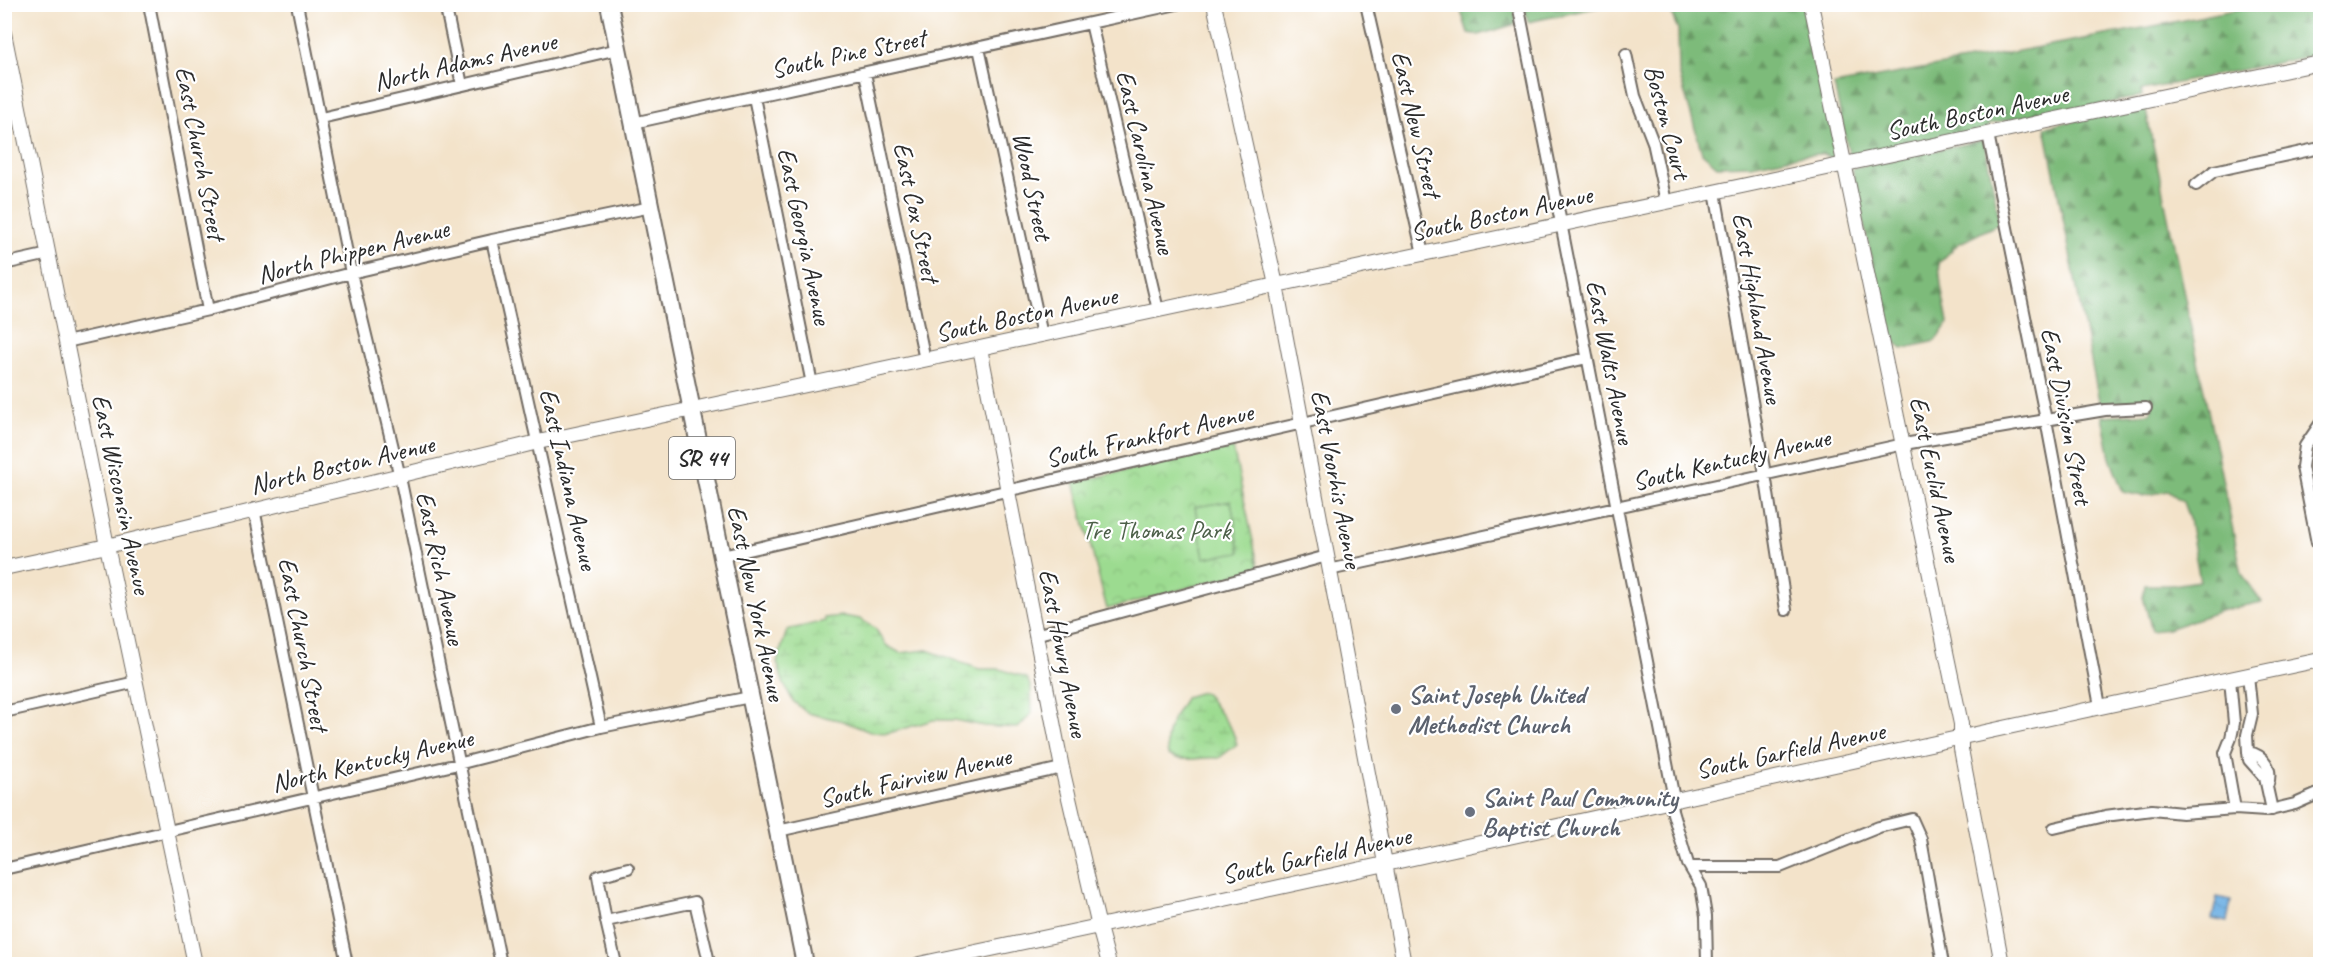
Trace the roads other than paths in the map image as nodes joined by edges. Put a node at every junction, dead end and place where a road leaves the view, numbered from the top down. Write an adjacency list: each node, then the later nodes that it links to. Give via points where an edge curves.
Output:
1 (149, 4): 35 (street, East Church Street)
2 (297, 4): 19 (street, East Rich Avenue)
3 (445, 4): 17 (street)
4 (609, 4): 13 (main road, East New York Avenue / SR 44)
5 (1177, 4): 10 (street, South Pine Street)
6 (1214, 4): 34 (street, East Voorhis Avenue)
7 (1366, 4): 31 (street, East New Street)
8 (1518, 4): 28 (street, East Walts Avenue)
9 (1811, 4): 23 (street, East Euclid Avenue)
10 (1091, 23): 12 (street, South Pine Street); 36 (street, East Carolina Avenue)
11 (4, 33): 30 (street, East Wisconsin Avenue)
12 (979, 48): 16 (street, South Pine Street); 37 (street, Wood Street)
13 (618, 49): 17 (street, North Adams Avenue); 20 (main road, East New York Avenue / SR 44)
14 (1626, 54): 26 (street, Boston Court, via 1635,96 1653,142)
15 (2320, 63): 21 (street, South Boston Avenue)
16 (865, 73): 18 (street, South Pine Street); 41 (street, East Cox Street)
17 (462, 85): 19 (street, North Adams Avenue)
18 (754, 97): 20 (street, South Pine Street); 42 (street, East Georgia Avenue)
19 (321, 118): 33 (street, East Rich Avenue)
20 (633, 123): 27 (main road, East New York Avenue / SR 44)
21 (1988, 134): 23 (street, South Boston Avenue); 45 (street, East Division Street)
22 (2320, 148): 24 (street, via 2214,171)
23 (1845, 164): 25 (street, South Boston Avenue); 49 (street, East Euclid Avenue)
24 (2196, 185)
25 (1715, 192): 26 (street, South Boston Avenue); 50 (street, East Highland Avenue)
26 (1666, 202): 28 (street, South Boston Avenue)
27 (651, 207): 29 (street, North Phippen Avenue); 44 (main road, East New York Avenue / SR 44)
28 (1562, 225): 31 (street, South Boston Avenue); 40 (street, East Walts Avenue)
29 (492, 240): 33 (street, North Phippen Avenue); 48 (street, East Indiana Avenue)
30 (49, 254): 32 (street); 38 (street, East Wisconsin Avenue)
31 (1424, 254): 34 (street, South Boston Avenue)
32 (4, 264)
33 (351, 273): 35 (street, North Phippen Avenue); 51 (street, East Rich Avenue)
34 (1275, 285): 36 (street, South Boston Avenue); 46 (street, East Voorhis Avenue)
35 (208, 310): 38 (street, North Phippen Avenue)
36 (1158, 310): 37 (street, South Boston Avenue)
37 (1042, 335): 39 (street, South Boston Avenue)
38 (66, 342): 56 (street, East Wisconsin Avenue)
39 (980, 348): 41 (street, South Boston Avenue); 52 (street, East Howry Avenue)
40 (1587, 358): 46 (street, South Frankfort Avenue); 53 (street, East Walts Avenue)
41 (925, 360): 42 (street, South Boston Avenue)
42 (812, 384): 44 (street, South Boston Avenue)
43 (2146, 408): 45 (street, South Kentucky Avenue)
44 (692, 409): 48 (street, North Boston Avenue); 57 (main road, East New York Avenue / SR 44)
45 (2046, 420): 49 (street, South Kentucky Avenue); 67 (street, East Division Street)
46 (1302, 424): 52 (street, South Frankfort Avenue); 58 (street, East Voorhis Avenue)
47 (2320, 424): 55 (street, via 2305,446 2302,467)
48 (538, 442): 51 (street, North Boston Avenue); 69 (street, East Indiana Avenue)
49 (1904, 444): 50 (street, South Kentucky Avenue); 70 (street, East Euclid Avenue, via 1962,724)
50 (1765, 474): 53 (street, South Kentucky Avenue); 60 (street, East Highland Avenue)
51 (400, 477): 54 (street, North Boston Avenue); 71 (street, East Rich Avenue)
52 (1008, 490): 57 (street, South Frankfort Avenue); 61 (street, East Howry Avenue)
53 (1616, 508): 58 (street, South Kentucky Avenue); 75 (street, East Walts Avenue)
54 (254, 509): 56 (street, North Boston Avenue); 74 (street, East Church Street)
55 (2317, 543)
56 (107, 546): 59 (street, North Boston Avenue); 65 (street, East Wisconsin Avenue)
57 (722, 556): 66 (main road, East New York Avenue / SR 44)
58 (1328, 563): 61 (street, South Kentucky Avenue); 81 (street, East Voorhis Avenue)
59 (4, 568)
60 (1786, 610)
61 (1035, 635): 72 (street, East Howry Avenue)
62 (2320, 660): 63 (street, South Garfield Avenue)
63 (2248, 675): 64 (street, South Garfield Avenue); 77 (street, via 2252,714 2247,735 2249,760 2265,778)
64 (2230, 679): 67 (street, South Garfield Avenue); 76 (street, via 2234,723 2224,753)
65 (136, 682): 68 (street); 80 (street, East Wisconsin Avenue)
66 (750, 697): 69 (street, North Kentucky Avenue); 79 (main road, East New York Avenue / SR 44)
67 (2100, 706): 70 (street, South Garfield Avenue)
68 (4, 712)
69 (601, 727): 71 (street, North Kentucky Avenue)
70 (1961, 737): 75 (street, South Garfield Avenue); 98 (street, East Euclid Avenue)
71 (458, 764): 74 (street, North Kentucky Avenue); 89 (street, East Rich Avenue)
72 (1062, 768): 79 (street, South Fairview Avenue); 86 (street, East Howry Avenue)
73 (2320, 793): 77 (street)
74 (312, 798): 80 (street, North Kentucky Avenue); 88 (street, East Church Street)
75 (1672, 800): 81 (street, South Garfield Avenue); 82 (street, East Walts Avenue)
76 (2235, 809): 77 (street); 78 (street, via 2182,813 2152,810)
77 (2272, 810)
78 (2054, 828)
79 (778, 831): 92 (main road, East New York Avenue / SR 44)
80 (167, 832): 84 (street, North Kentucky Avenue); 87 (street, East Wisconsin Avenue)
81 (1385, 864): 86 (street, South Garfield Avenue); 95 (street, East Voorhis Avenue)
82 (1690, 867): 96 (street, East Walts Avenue, via 1701,886); 97 (street, via 1780,867 1879,827 1912,819 1921,839)
83 (628, 868): 85 (street, via 598,876)
84 (4, 869)
85 (606, 921): 90 (street); 91 (street, via 695,902 709,962)
86 (1099, 927): 93 (street, South Garfield Avenue); 94 (street, East Howry Avenue)
87 (195, 964)
88 (347, 964)
89 (501, 964)
90 (616, 964)
91 (697, 964)
92 (805, 964)
93 (919, 964)
94 (1109, 964)
95 (1404, 964)
96 (1707, 964)
97 (1943, 964)
98 (2002, 964)

